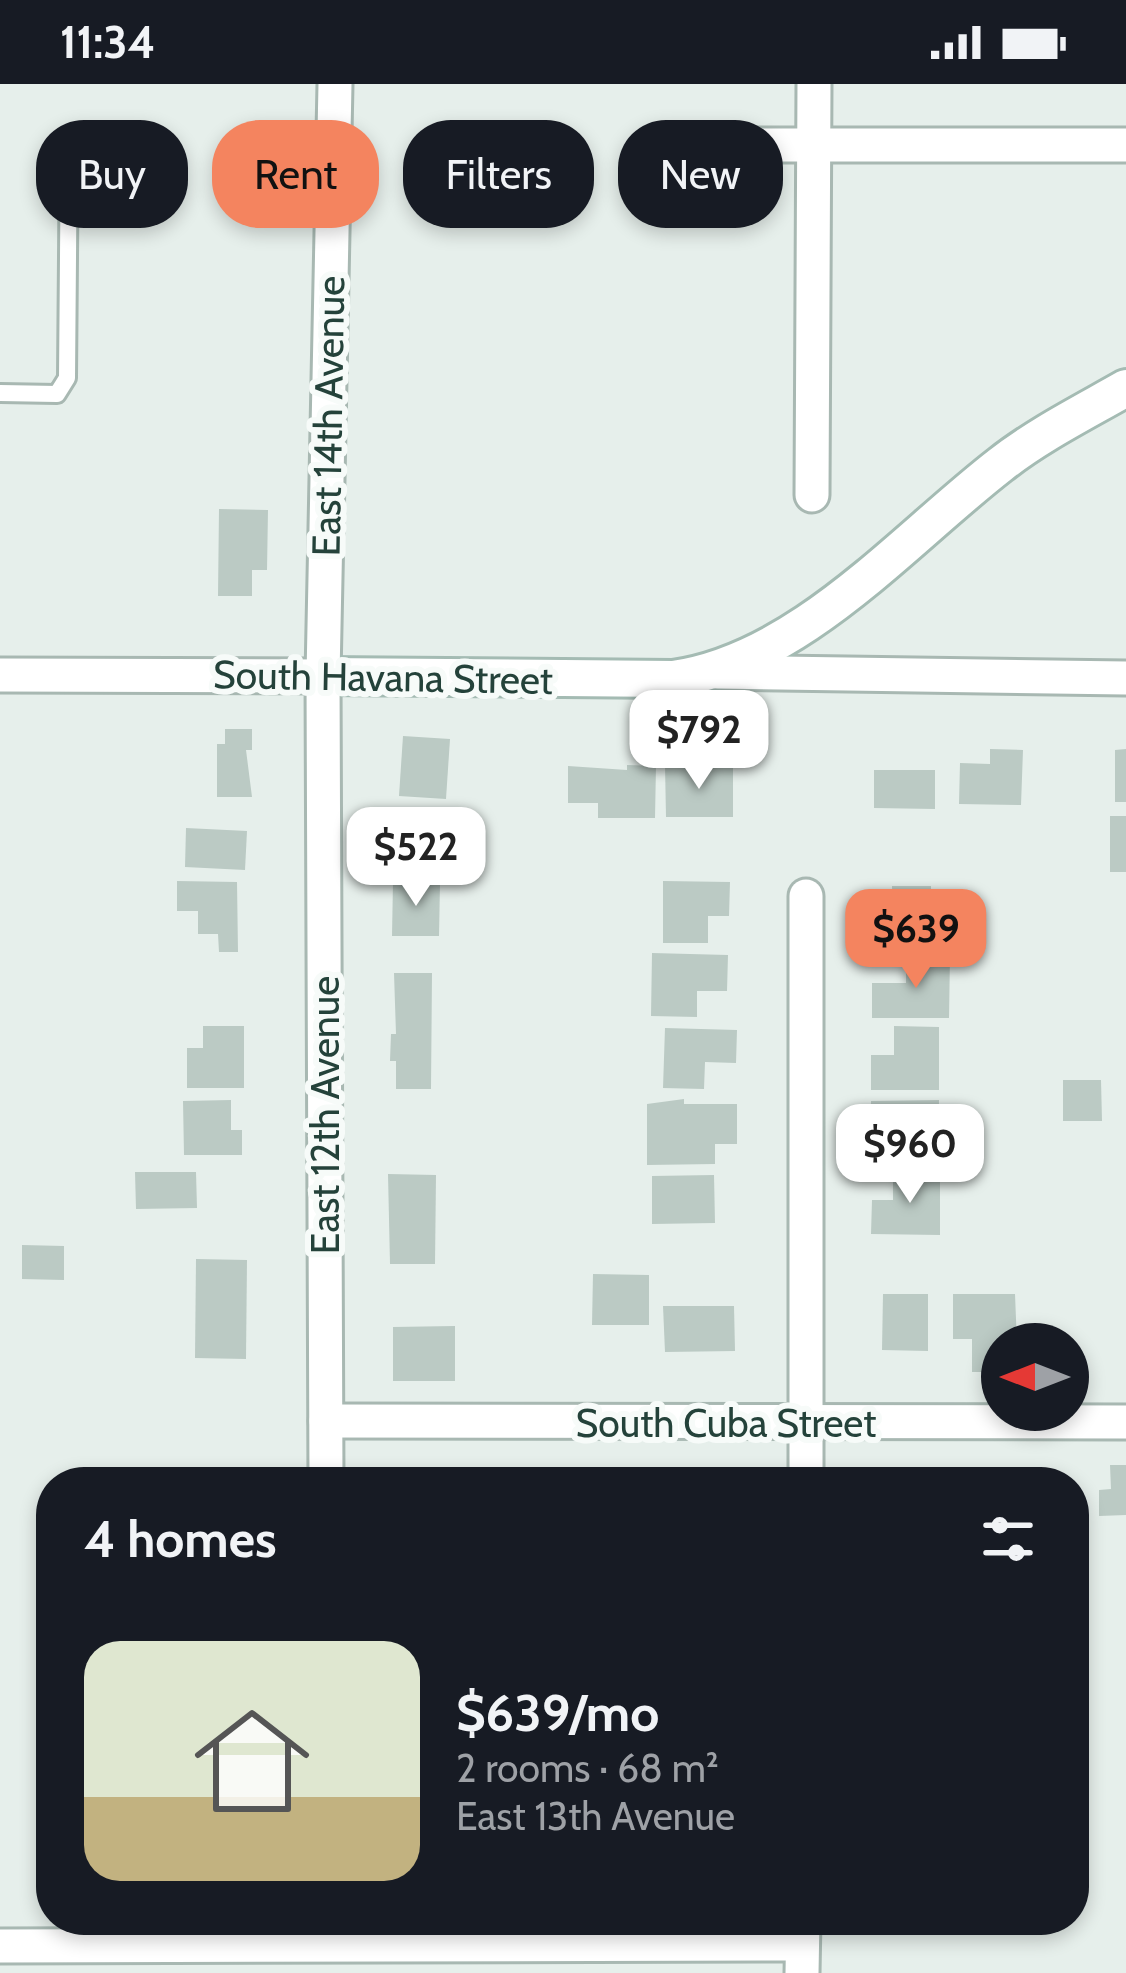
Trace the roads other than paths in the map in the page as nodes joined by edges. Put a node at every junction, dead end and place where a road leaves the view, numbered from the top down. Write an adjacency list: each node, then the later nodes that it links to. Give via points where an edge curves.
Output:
1 (335, 84): 12 (street, East 14th Avenue)
2 (814, 84): 3 (street)
3 (813, 142): 4 (street); 5 (street); 9 (street)
4 (783, 143)
5 (1126, 145)
6 (68, 228): 8 (lane, via 67,378 56,394)
7 (1126, 388): 10 (street, via 1005,460 780,644)
8 (0, 393)
9 (812, 495)
10 (718, 673): 12 (street, South Havana Street); 13 (street, South Havana Street)
11 (0, 675): 12 (street, South Havana Street)
12 (323, 676): 15 (street, East 12th Avenue)
13 (1126, 678)
14 (806, 896): 17 (street)
15 (326, 1421): 17 (street, South Cuba Street); 18 (street, East 12th Avenue)
16 (1126, 1422): 17 (street, South Cuba Street)
17 (807, 1423): 19 (street)
18 (326, 1467)
19 (806, 1467)
20 (0, 1946): 22 (street)
21 (802, 1946): 22 (street)
22 (326, 1947)

